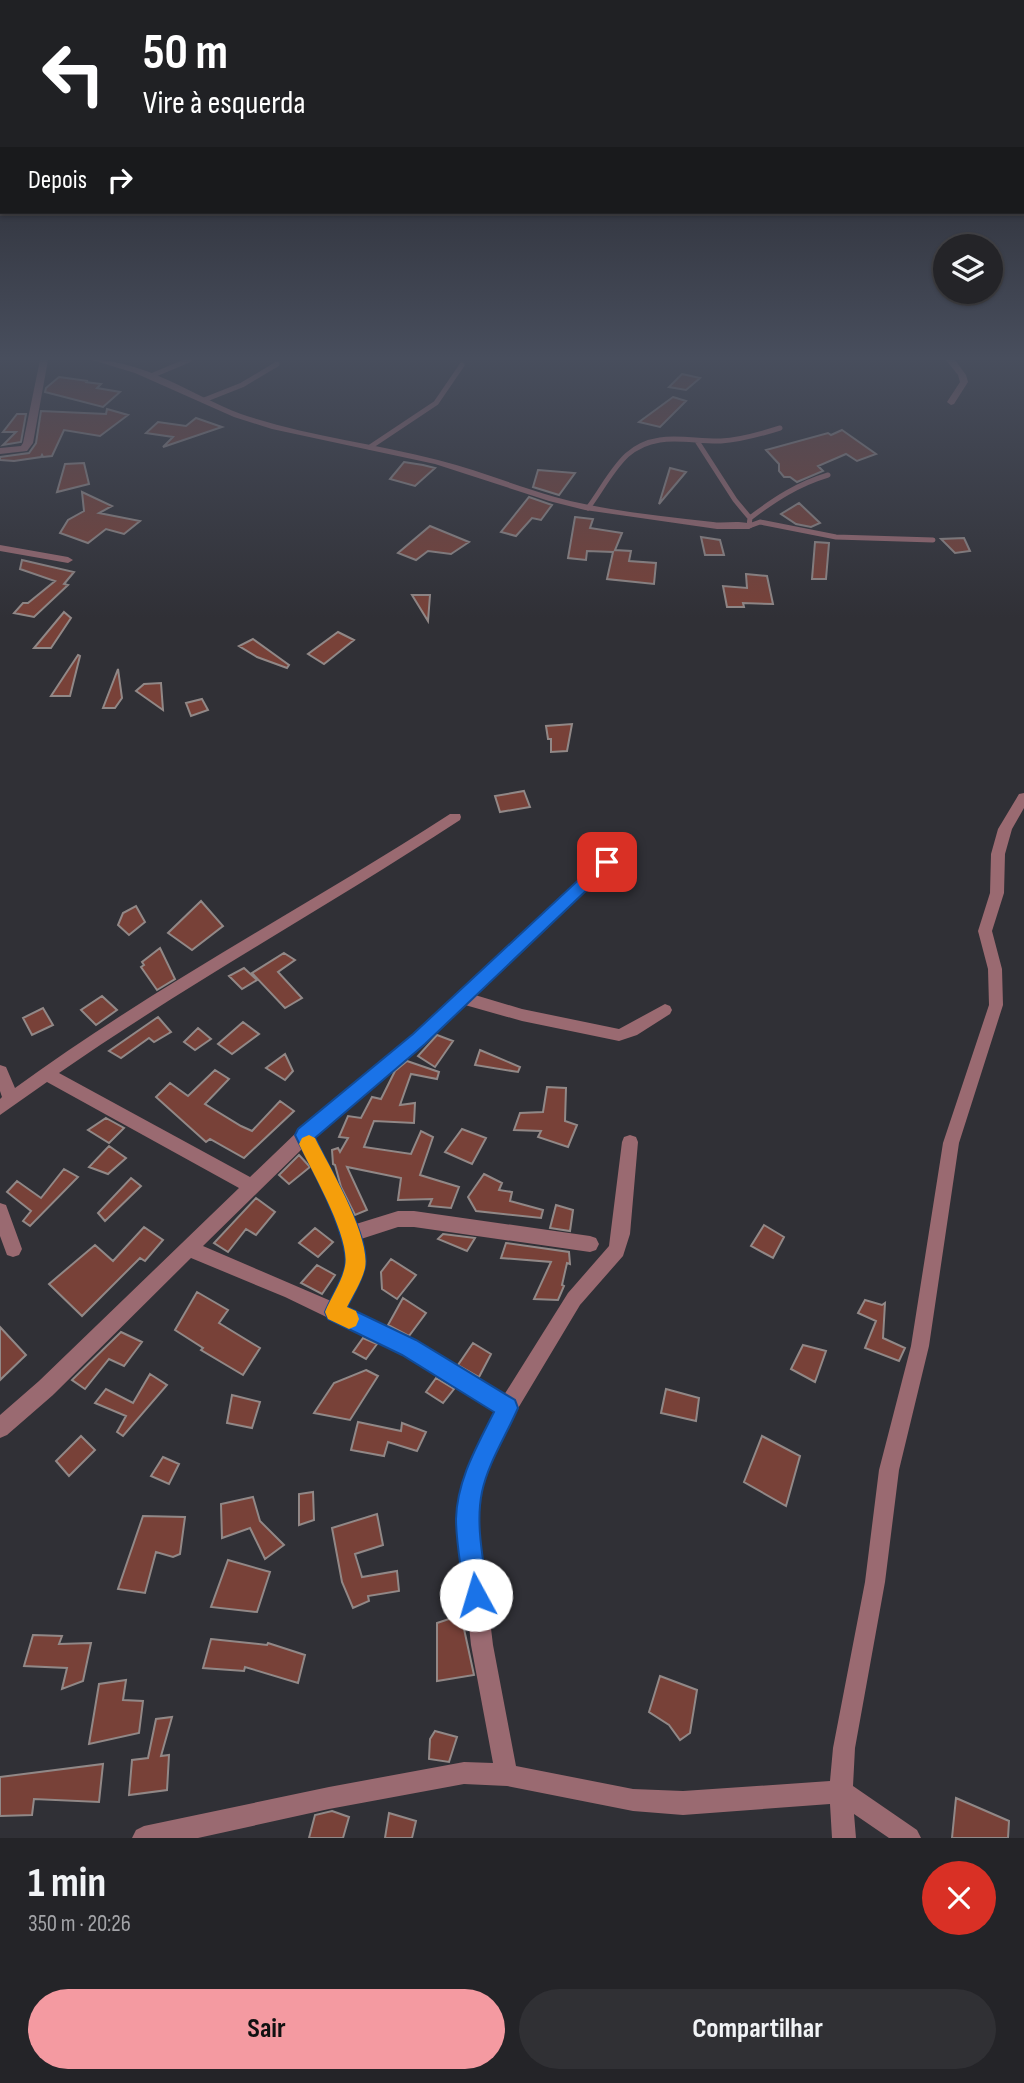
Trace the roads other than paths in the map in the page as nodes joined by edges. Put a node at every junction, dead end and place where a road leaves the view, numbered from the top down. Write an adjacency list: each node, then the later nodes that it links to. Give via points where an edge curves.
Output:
1 (26, 446): 6 (street)
2 (364, 446): 5 (street)
3 (639, 446): 8 (lane)
4 (701, 446): 9 (lane, via 728,495)
5 (370, 447): 8 (street, via 437,462)
6 (0, 451)
7 (828, 475): 9 (lane, via 796,484)
8 (588, 508): 9 (street, via 717,526)
9 (750, 522): 10 (lane, via 836,537)
10 (933, 540)
11 (0, 548): 12 (street)
12 (68, 560)
13 (1024, 797): 33 (street, via 1004,829 998,854 997,894 985,931 995,969 996,1005 951,1143 920,1346 888,1470)
14 (455, 817): 19 (street)
15 (607, 862): 16 (street)
16 (463, 998): 17 (street, via 619,1035); 21 (street)
17 (665, 1010)
18 (0, 1072): 20 (street)
19 (46, 1074): 20 (street); 23 (street)
20 (6, 1103)
21 (305, 1135): 23 (street); 25 (street)
22 (630, 1142): 30 (street, via 617,1250 574,1299)
23 (252, 1187): 28 (street)
24 (0, 1211): 27 (street)
25 (351, 1234): 26 (street, via 398,1219 414,1219); 29 (street, via 355,1269)
26 (590, 1244)
27 (13, 1249)
28 (189, 1250): 29 (street); 31 (street)
29 (335, 1312): 30 (street, via 409,1348)
30 (507, 1408): 32 (street, via 480,1465 468,1520 482,1645)
31 (0, 1428)
32 (507, 1775): 33 (street, via 633,1800 682,1803); 34 (street, via 464,1773)
33 (841, 1792): 35 (street); 36 (street)
34 (144, 1838)
35 (844, 1838)
36 (909, 1838)

